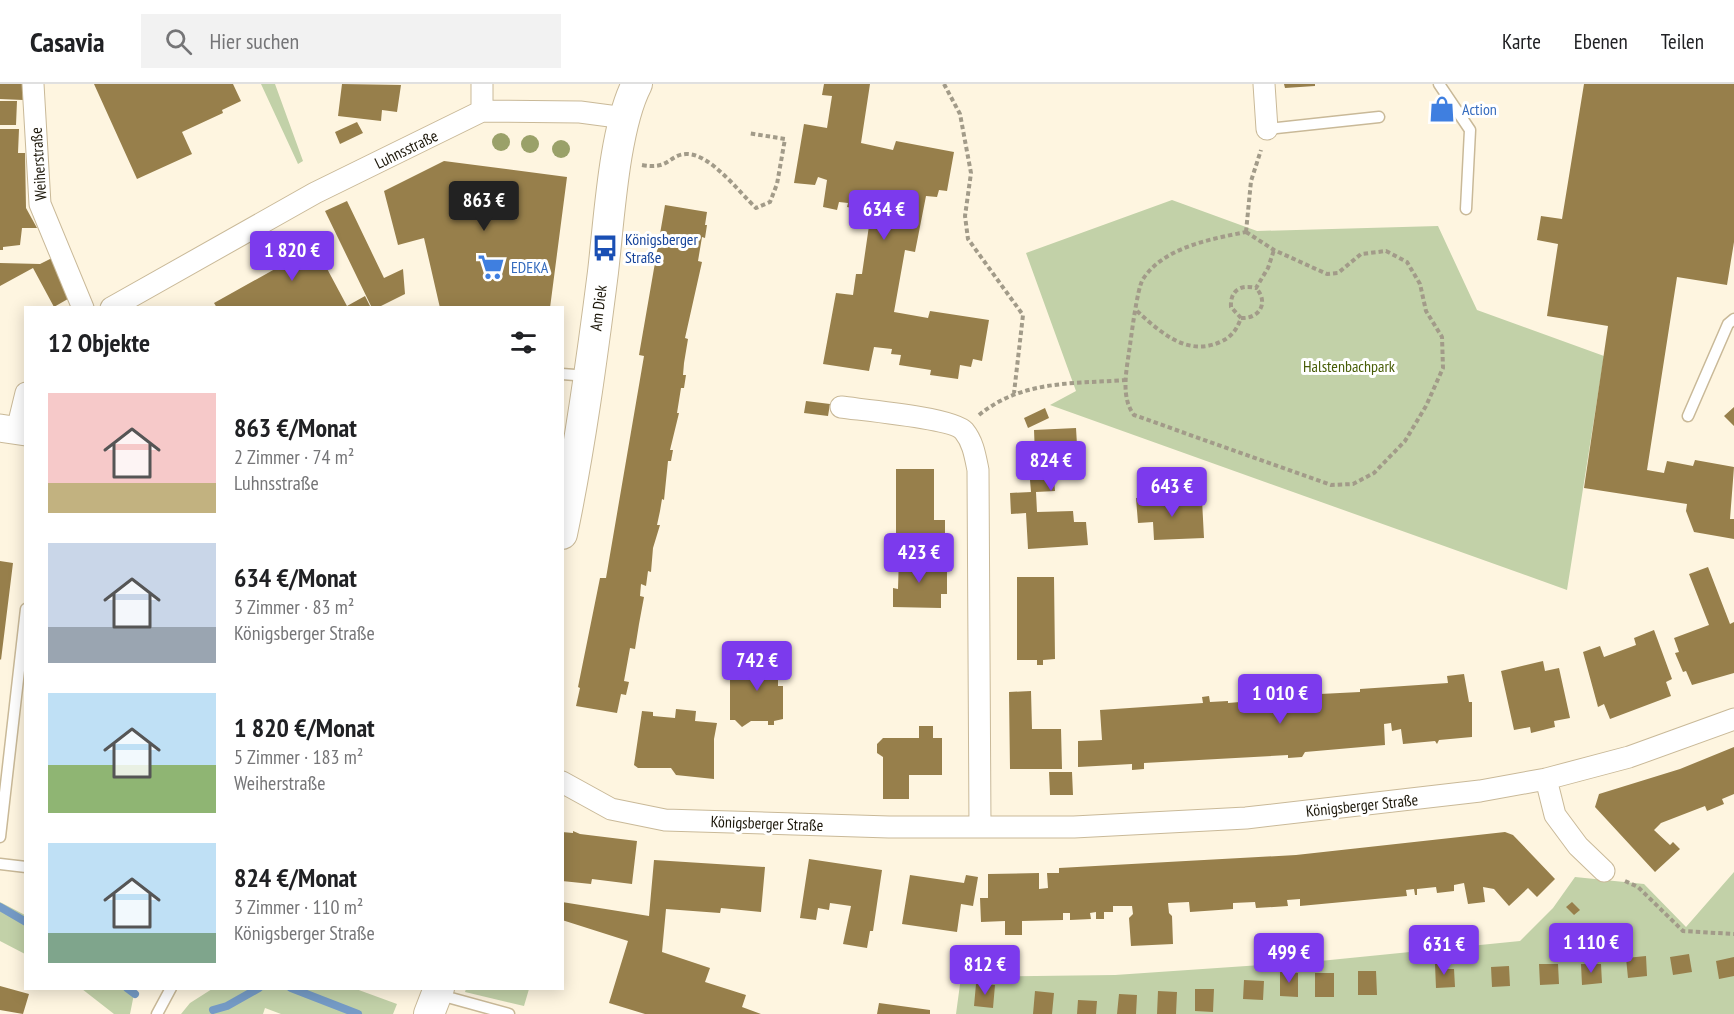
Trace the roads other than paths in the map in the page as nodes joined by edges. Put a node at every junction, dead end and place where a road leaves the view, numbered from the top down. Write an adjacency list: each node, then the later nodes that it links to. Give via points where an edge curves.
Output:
1 (33, 84): 11 (street, Weiherstraße, via 40,204)
2 (482, 84): 6 (street)
3 (637, 84): 8 (main road, Am Diek)
4 (1264, 84): 9 (street)
5 (1439, 84): 10 (lane, via 1470,130)
6 (482, 111): 8 (street, Luhnsstraße, via 580,112); 12 (street, Luhnsstraße, via 329,186)
7 (1379, 117): 9 (lane)
8 (625, 118): 14 (main road, Am Diek)
9 (1268, 129)
10 (1466, 209)
11 (82, 306)
12 (115, 306)
13 (1734, 319): 17 (lane, via 1728,324)
14 (575, 375): 19 (main road, Am Diek)
15 (24, 399): 18 (street)
16 (841, 407): 24 (street, via 938,421 962,429 974,447 978,470)
17 (1688, 416)
18 (14, 430)
19 (564, 510)
20 (24, 627): 25 (lane)
21 (1734, 719): 22 (street, Königsberger Straße, via 1629,757)
22 (1546, 779): 24 (street, Königsberger Straße, via 1480,791 1246,818 1074,827); 28 (street, via 1555,815 1578,846)
23 (564, 783): 24 (street, Königsberger Straße, via 611,809 666,820)
24 (980, 827)
25 (0, 837)
26 (0, 864): 27 (lane)
27 (24, 867)
28 (1604, 871)
29 (170, 990): 31 (lane)
30 (435, 999): 32 (lane)
31 (157, 1014)
32 (509, 1014)

